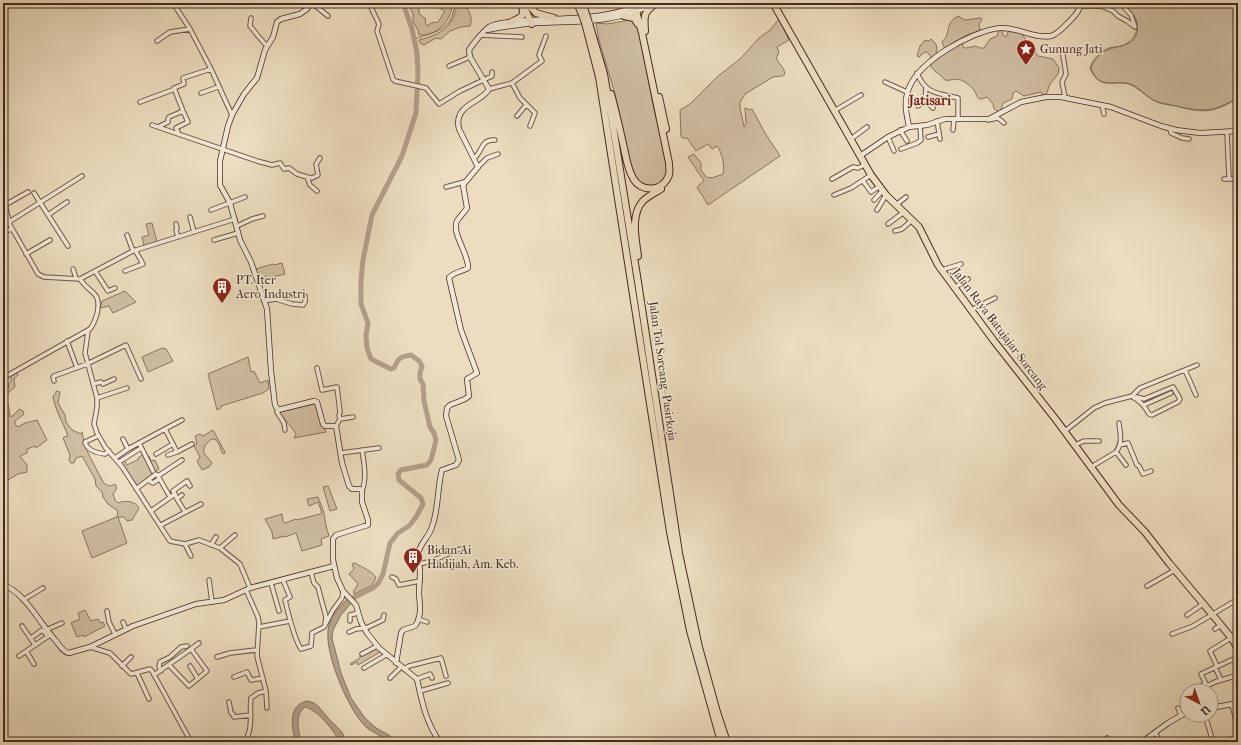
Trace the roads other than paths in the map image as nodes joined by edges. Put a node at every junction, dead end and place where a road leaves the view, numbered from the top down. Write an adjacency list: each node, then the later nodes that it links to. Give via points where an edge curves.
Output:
1 (164, 3): 20 (street, via 175,6)
2 (312, 3): 13 (street); 27 (street, via 297,16 278,21 273,38)
3 (370, 3): 35 (street, via 379,24 378,31 393,79 420,86 439,104)
4 (524, 3): 15 (highway, via 536,13); 17 (highway); 18 (highway, via 523,15)
5 (577, 3): 12 (highway, Jalan Tol Soreang–Pasirkoja)
6 (582, 3): 12 (highway, Jalan Tol Soreang–Pasirkoja)
7 (655, 3): 11 (street); 22 (highway, via 645,14)
8 (1120, 3): 9 (street, via 1131,15 1135,27 1101,6)
9 (1080, 4): 34 (street, via 1075,15 1053,36 1010,28 995,29 963,40 933,59)
10 (774, 5): 53 (highway, Jalan Raya Batujajar-Soreang)
11 (639, 8): 14 (street); 15 (street, via 598,15); 22 (highway)
12 (583, 12): 19 (highway, Jalan Tol Soreang–Pasirkoja, bridge)
13 (328, 16)
14 (624, 16): 17 (street, via 596,21); 22 (highway, via 636,19)
15 (554, 18): 17 (street)
16 (250, 20): 27 (street, via 250,26)
17 (533, 22): 18 (street); 21 (street)
18 (509, 23): 21 (street)
19 (587, 23): 33 (highway, Jalan Tol Soreang–Pasirkoja); 322 (highway, Jalan Tol Soreang–Pasirkoja, via 599,77 670,532 696,655)
20 (190, 29): 26 (street, via 170,32); 31 (street)
21 (486, 30): 23 (street)
22 (644, 32): 33 (highway, via 669,163 669,176 658,187 644,189 636,184 632,177 609,84); 145 (highway, via 673,170 667,184 643,201 637,211 635,229)
23 (481, 35): 25 (street); 29 (street, via 469,50)
24 (546, 36): 37 (street, via 539,55 542,61)
25 (522, 37)
26 (157, 40)
27 (267, 46): 55 (street, via 257,78)
28 (1062, 50): 45 (street, via 1066,74 1062,82)
29 (470, 57): 30 (street); 35 (street)
30 (449, 66)
31 (211, 69): 38 (street); 40 (street, via 183,78 184,84)
32 (492, 72): 35 (street, via 492,76)
33 (604, 74): 145 (highway, Jalan Tol Soreang–Pasirkoja)
34 (918, 74): 39 (street); 42 (street, via 913,78)
35 (484, 79): 41 (street)
36 (885, 82): 42 (street)
37 (512, 83): 41 (street); 48 (street)
38 (218, 87): 43 (street); 55 (street)
39 (926, 88): 46 (street); 57 (street, via 936,94 958,98)
40 (175, 89): 47 (street); 52 (street)
41 (489, 89): 87 (street, via 466,106 457,122)
42 (907, 92): 66 (street)
43 (201, 93)
44 (861, 95): 53 (street)
45 (1065, 97): 49 (street); 58 (street, via 1053,96 1022,102)
46 (925, 100): 50 (street); 51 (street)
47 (140, 102)
48 (526, 105): 56 (street); 62 (street, via 535,113)
49 (1102, 105): 54 (street); 67 (street)
50 (918, 106)
51 (933, 108)
52 (183, 111): 64 (street); 72 (street, via 188,122 176,128)
53 (834, 111): 76 (highway, Jalan Raya Batujajar-Soreang)
54 (1104, 114)
55 (232, 115): 82 (street)
56 (516, 116)
57 (956, 119): 58 (street); 59 (street); 69 (street)
58 (985, 120): 60 (street, via 998,118)
59 (937, 121): 63 (street); 73 (street)
60 (1004, 123)
61 (152, 124): 64 (street)
62 (530, 126)
63 (920, 126): 66 (street); 81 (street, via 921,140)
64 (158, 127): 72 (street)
65 (867, 127): 76 (street)
66 (909, 127): 68 (street)
67 (1170, 129): 71 (street, via 1200,133); 78 (street, via 1173,135)
68 (900, 130): 74 (street); 80 (street)
69 (953, 130)
70 (1238, 131): 71 (street)
71 (1227, 132): 93 (street)
72 (179, 134): 82 (street)
73 (940, 134): 75 (street); 77 (street)
74 (888, 137): 83 (street); 85 (street)
75 (928, 137)
76 (853, 138): 85 (highway, Jalan Raya Batujajar-Soreang)
77 (940, 139)
78 (1189, 139)
79 (495, 140): 87 (street, via 491,139 482,146)
80 (907, 141)
81 (901, 149)
82 (223, 150): 92 (street, via 272,165 279,163 284,169 289,168); 110 (street, via 220,161 220,185)
83 (894, 151)
84 (498, 154): 89 (street, via 487,158)
85 (863, 154): 88 (highway, Jalan Raya Batujajar-Soreang)
86 (320, 158): 92 (street, via 316,164 317,176)
87 (474, 158): 89 (street)
88 (864, 165): 90 (highway, Jalan Raya Batujajar-Soreang); 94 (street, via 853,167)
89 (478, 167): 98 (street)
90 (871, 175): 97 (street); 100 (highway, Jalan Raya Batujajar-Soreang)
91 (82, 176): 108 (street)
92 (308, 177): 101 (street, via 310,185)
93 (1229, 178): 95 (street); 96 (street)
94 (832, 179)
95 (1224, 179)
96 (1235, 179)
97 (863, 181): 100 (street, via 871,192); 104 (street)
98 (464, 182): 99 (street); 224 (street, via 467,208 457,222 456,228 467,257 468,268 451,275 449,280 461,330 477,372 467,379 470,394 468,397 450,405 446,412 459,460 456,465 442,470 432,527 420,548)
99 (446, 187)
100 (883, 190): 107 (street); 112 (highway, Jalan Raya Batujajar-Soreang); 114 (street)
101 (318, 191)
102 (28, 192): 111 (street)
103 (34, 193): 108 (street)
104 (834, 195)
105 (245, 197): 110 (street)
106 (906, 197): 112 (street)
107 (874, 200)
108 (40, 202): 116 (street); 121 (street)
109 (67, 202): 116 (street)
110 (230, 203): 113 (street); 119 (street)
111 (4, 204): 121 (street)
112 (896, 205): 115 (highway, Jalan Raya Batujajar-Soreang)
113 (211, 210)
114 (877, 210)
115 (904, 212): 120 (highway, Jalan Raya Batujajar-Soreang); 123 (street)
116 (48, 215): 134 (street)
117 (263, 216): 124 (street)
118 (190, 217): 128 (street)
119 (235, 219): 124 (street); 128 (street)
120 (913, 220): 126 (street); 139 (highway, Jalan Raya Batujajar-Soreang)
121 (9, 222): 125 (street)
122 (176, 224): 131 (street)
123 (888, 224)
124 (237, 226): 129 (street)
125 (12, 228): 127 (street); 136 (street)
126 (895, 231)
127 (3, 232)
128 (194, 232): 131 (street)
129 (238, 233): 133 (street); 150 (street)
130 (127, 235): 135 (street)
131 (178, 237): 135 (street)
132 (50, 240): 136 (street)
133 (214, 240)
134 (68, 246)
135 (134, 250): 140 (street); 141 (street, via 143,264)
136 (26, 254): 142 (street, via 36,272 42,277)
137 (961, 264): 139 (street)
138 (73, 269): 142 (street)
139 (942, 270): 147 (highway, Jalan Raya Batujajar-Soreang)
140 (95, 271): 143 (street); 146 (street, via 108,291)
141 (124, 271)
142 (76, 278): 143 (street)
143 (80, 279): 152 (street, via 98,300 94,322)
144 (968, 279): 147 (street)
145 (638, 282): 323 (highway, Jalan Tol Soreang–Pasirkoja, via 680,560 699,647)
146 (115, 288)
147 (954, 288): 151 (highway, Jalan Raya Batujajar-Soreang)
148 (305, 296): 150 (street, via 303,305 275,299)
149 (995, 298): 151 (street)
150 (264, 301): 170 (street, via 268,315 273,397)
151 (970, 310): 178 (highway, Jalan Raya Batujajar-Soreang)
152 (88, 330): 153 (street); 154 (street, via 84,354)
153 (66, 341): 156 (street); 159 (street)
154 (88, 364): 156 (street); 161 (street, via 126,345); 163 (street)
155 (1197, 365): 158 (street)
156 (78, 368): 162 (street, via 54,376)
157 (317, 368): 172 (street, via 322,390 337,387)
158 (1185, 370): 166 (street); 167 (street, via 1140,388)
159 (3, 378)
160 (114, 379): 163 (street, via 103,384)
161 (141, 379)
162 (54, 381)
163 (93, 384): 168 (street)
164 (127, 388): 168 (street)
165 (1171, 393): 169 (street)
166 (1196, 395)
167 (1133, 397): 169 (street); 169 (street, via 1144,399 1173,387 1180,399 1152,415); 178 (street, via 1094,408)
168 (97, 398): 179 (street, via 94,424)
169 (1144, 405)
170 (278, 410): 175 (street, via 316,401 324,425); 177 (street)
171 (353, 417): 172 (street)
172 (340, 419): 175 (street)
173 (182, 420): 176 (street)
174 (1119, 423): 186 (street)
175 (336, 426): 194 (street)
176 (165, 429): 182 (street); 183 (street)
177 (285, 430)
178 (1065, 431): 185 (highway, Jalan Raya Batujajar-Soreang)
179 (98, 436): 191 (street); 191 (street, via 85,442 86,446 99,453)
180 (123, 439): 189 (street)
181 (1099, 442): 185 (street, via 1084,441)
182 (139, 443): 187 (street); 189 (street)
183 (173, 444): 192 (street); 195 (street)
184 (192, 444): 192 (street)
185 (1075, 445): 201 (highway, Jalan Raya Batujajar-Soreang)
186 (1120, 445): 193 (street); 203 (street, via 1128,443 1143,474)
187 (141, 448): 199 (street); 202 (street)
188 (379, 448): 190 (street)
189 (128, 449): 197 (street)
190 (362, 450): 194 (street); 208 (street)
191 (109, 452): 197 (street)
192 (177, 452): 196 (street)
193 (1116, 452): 200 (street); 201 (street)
194 (341, 453): 208 (street, via 349,486)
195 (156, 454)
196 (168, 455)
197 (115, 458): 199 (street)
198 (182, 460): 204 (street)
199 (119, 462): 207 (street)
200 (1126, 464)
201 (1092, 467): 226 (highway, Jalan Raya Batujajar-Soreang, via 1119,505 1145,532)
202 (153, 471)
203 (1151, 471)
204 (158, 477): 205 (street, via 156,474); 205 (street, via 153,483); 211 (street)
205 (148, 480): 207 (street)
206 (190, 486): 209 (street, via 187,481 173,491)
207 (136, 489): 214 (street)
208 (362, 491): 225 (street, via 368,525 334,537)
209 (175, 494): 211 (street); 212 (street)
210 (182, 495): 212 (street)
211 (170, 497): 214 (street)
212 (178, 499): 215 (street)
213 (201, 504): 215 (street)
214 (151, 510): 216 (street)
215 (185, 512): 216 (street)
216 (161, 525): 219 (street, via 170,541)
217 (235, 535): 221 (street)
218 (216, 537): 220 (street)
219 (185, 544): 220 (street, via 198,540); 223 (street)
220 (212, 545): 221 (street)
221 (220, 548): 236 (street, via 240,564)
222 (460, 549): 224 (street)
223 (191, 556)
224 (419, 564): 231 (street)
225 (334, 566): 227 (street); 237 (street)
226 (1175, 570): 234 (street); 241 (highway, Jalan Raya Batujajar-Soreang)
227 (311, 572): 230 (street); 254 (street, via 318,587 326,617)
228 (392, 576): 231 (street, via 399,585)
229 (209, 580): 239 (street)
230 (283, 580): 232 (street); 249 (street, via 290,597 285,600)
231 (420, 581): 248 (street)
232 (271, 583): 236 (street); 243 (street)
233 (3, 585): 238 (street, via 12,589)
234 (1147, 586)
235 (43, 588): 238 (street)
236 (248, 589): 239 (street); 257 (street)
237 (343, 590): 244 (street, via 355,604); 254 (street, via 341,600)
238 (23, 600): 262 (street)
239 (214, 602): 258 (street, via 196,604)
240 (1233, 602): 245 (street)
241 (1203, 604): 245 (highway, Jalan Raya Batujajar-Soreang); 247 (street)
242 (106, 611): 263 (street)
243 (280, 611)
244 (358, 612): 250 (street, via 350,615); 259 (street)
245 (1212, 614): 255 (highway, Jalan Raya Batujajar-Soreang); 264 (street)
246 (384, 615): 259 (street, via 383,620)
247 (1187, 615)
248 (418, 618): 252 (street); 282 (street, via 415,626 401,633)
249 (290, 621): 254 (street, via 301,649 311,646 312,633 322,630); 257 (street)
250 (350, 621)
251 (123, 622): 258 (street)
252 (427, 622)
253 (62, 623): 262 (street)
254 (325, 624)
255 (1221, 625): 260 (street); 266 (highway, Jalan Raya Batujajar-Soreang)
256 (22, 626): 265 (street)
257 (259, 627): 273 (street)
258 (126, 629): 263 (street)
259 (364, 629): 261 (street); 270 (street)
260 (1215, 629)
261 (350, 632)
262 (47, 633): 265 (street, via 42,630); 268 (street); 271 (street, via 67,653)
263 (115, 634): 271 (street)
264 (1172, 634)
265 (31, 638): 268 (street)
266 (1231, 638): 274 (highway, Jalan Raya Batujajar-Soreang); 287 (street, via 1210,651)
267 (199, 643): 272 (street)
268 (35, 645): 275 (street)
269 (187, 646): 290 (street, via 181,647 160,662)
270 (377, 646): 276 (street); 277 (street)
271 (90, 647): 285 (street, via 111,654)
272 (191, 649): 284 (street); 299 (street, via 207,671)
273 (257, 650): 280 (street); 296 (street)
274 (1238, 650)
275 (26, 651): 278 (street); 283 (street)
276 (362, 654)
277 (386, 654): 282 (street); 288 (street)
278 (19, 656)
279 (131, 657): 285 (street)
280 (218, 657)
281 (1238, 657): 287 (street)
282 (396, 663): 289 (street)
283 (34, 664)
284 (169, 665): 290 (street); 299 (street, via 189,686)
285 (122, 666): 291 (street, via 131,674)
286 (190, 666): 299 (street)
287 (1216, 667): 301 (street); 303 (street, via 1201,674)
288 (364, 668)
289 (403, 668): 294 (street, via 441,658); 297 (street); 300 (street)
290 (161, 671): 292 (street)
291 (137, 673): 292 (street, via 150,669); 307 (street)
292 (154, 675): 319 (street)
293 (1238, 675): 301 (street)
294 (446, 676)
295 (234, 677): 296 (street, via 247,672 251,680)
296 (263, 678): 305 (street)
297 (390, 678)
298 (432, 678): 300 (street, via 430,674)
299 (198, 679)
300 (417, 679): 306 (street)
301 (1220, 680): 304 (street)
302 (448, 683): 306 (street)
303 (1205, 683)
304 (1214, 683)
305 (266, 691): 312 (street); 313 (street, via 251,698)
306 (420, 691): 321 (street, via 427,720)
307 (149, 699)
308 (229, 702): 313 (street, via 234,717)
309 (1238, 703): 310 (street)
310 (1232, 705): 311 (street); 316 (street)
311 (1219, 707)
312 (267, 708)
313 (251, 715): 320 (street, via 249,735)
314 (1179, 716): 317 (street)
315 (1207, 723): 327 (street)
316 (1238, 727)
317 (1155, 732): 325 (street); 326 (street)
318 (1107, 738): 324 (street)
319 (191, 742)
320 (244, 742)
321 (440, 742)
322 (721, 742)
323 (727, 742)
324 (1110, 742)
325 (1142, 742)
326 (1160, 742)
327 (1213, 742)
328 (1221, 742): 329 (street)
329 (1233, 742)

